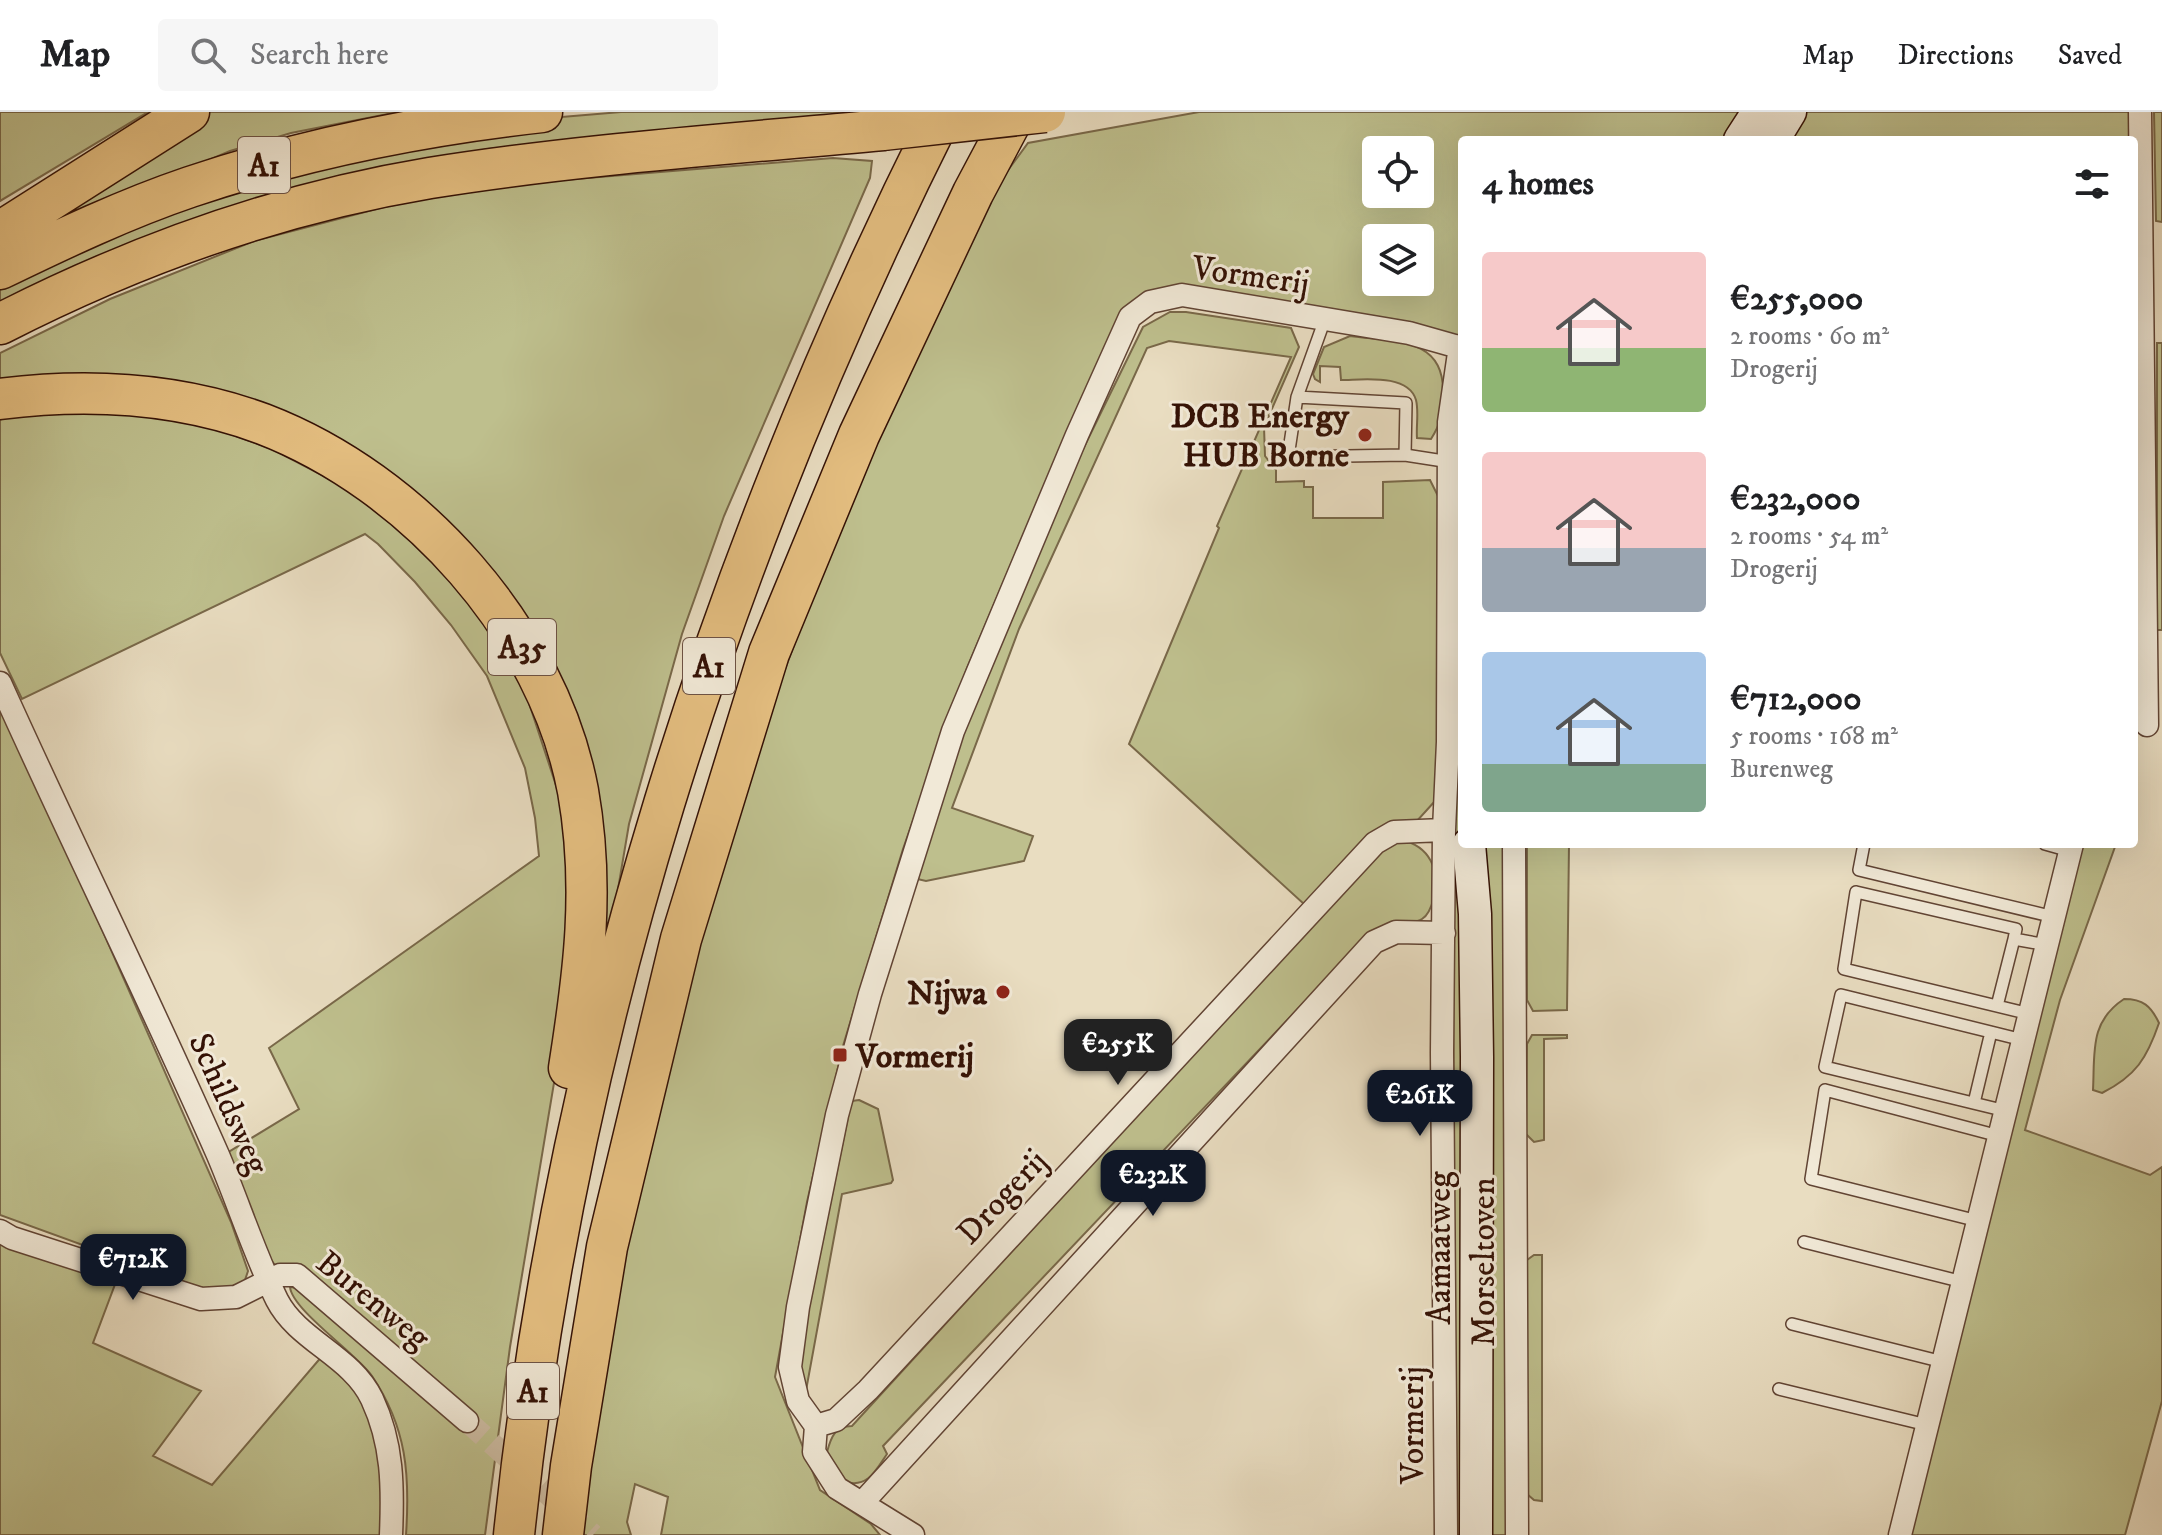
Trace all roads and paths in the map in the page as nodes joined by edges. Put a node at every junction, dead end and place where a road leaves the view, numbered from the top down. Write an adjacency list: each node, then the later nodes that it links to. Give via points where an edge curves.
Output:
1 (189, 112): 11 (highway)
2 (542, 112): 12 (highway, A1, via 327,149 238,172 117,215)
3 (943, 112): 45 (highway, A1, via 899,199 801,424 717,640 614,980)
4 (1016, 112): 57 (highway, A1, via 859,435 769,653 681,939 607,1247)
5 (1045, 112): 14 (highway, bridge, via 570,158 428,178 337,197 204,235)
6 (1758, 112): 9 (main road)
7 (1790, 112): 10 (main road)
8 (2140, 112): 15 (street)
9 (1743, 136)
10 (1775, 136)
11 (0, 232)
12 (0, 269)
13 (1325, 319): 16 (street, Vormerij); 18 (lane); 53 (street, Vormerij, via 1182,295 1150,302 1130,317 953,731 870,994 837,1115 790,1367 798,1401)
14 (0, 324)
15 (2146, 329): 23 (street)
16 (1458, 346)
17 (1458, 366): 21 (street, Vormerij, via 1449,422)
18 (1297, 397): 20 (lane, via 1406,403); 20 (lane, via 1288,457)
19 (0, 399): 45 (highway, A35, via 119,394 185,403 264,425 351,471 414,517 457,559 511,627 565,745 587,864 584,971 557,1147)
20 (1405, 455): 21 (lane)
21 (1450, 462): 24 (street, Vormerij, via 1448,742)
22 (0, 683): 46 (street, Schildsweg, via 217,1155)
23 (2148, 726)
24 (1456, 837): 32 (street, Vormerij); 53 (street, Drogerij, via 1394,832 1375,843 868,1390 836,1420)
25 (1459, 848): 30 (main road, Aamaatweg)
26 (1482, 848): 30 (main road, Aamaatweg)
27 (1514, 848): 61 (street, Morseltoven)
28 (1863, 848): 31 (lane, via 1859,870)
29 (2071, 848): 31 (street)
30 (1475, 914): 60 (main road, Aamaatweg)
31 (2054, 917): 34 (street)
32 (1444, 933): 54 (street, via 1396,932 1374,942); 59 (street, Vormerij)
33 (2014, 939): 34 (lane); 35 (lane); 35 (lane, via 2016,929 1856,892 1844,969)
34 (2047, 945): 36 (street)
35 (1997, 1006): 36 (lane)
36 (2030, 1014): 38 (street)
37 (1991, 1032): 38 (lane); 39 (lane); 39 (lane, via 1841,995 1825,1067)
38 (2023, 1040): 40 (street)
39 (1974, 1103): 40 (lane)
40 (2006, 1111): 41 (street)
41 (1999, 1136): 42 (street); 42 (lane, via 1825,1090 1811,1179)
42 (1978, 1221): 47 (street)
43 (0, 1231): 46 (street, Burenweg, via 201,1299 236,1297)
44 (1804, 1242): 47 (lane)
45 (555, 1247): 56 (highway, A1)
46 (269, 1281): 51 (street, Burenweg, via 287,1274 304,1279); 55 (street, Schildsweg, via 279,1303 316,1342 351,1368 373,1401 392,1468)
47 (1963, 1282): 49 (street)
48 (1792, 1324): 49 (lane)
49 (1943, 1362): 52 (street)
50 (1779, 1389): 52 (lane)
51 (467, 1421)
52 (1927, 1425): 62 (street)
53 (816, 1426): 54 (street, Vormerij, via 814,1452 837,1488)
54 (863, 1502): 58 (street, Vormerij)
55 (391, 1535)
56 (514, 1535)
57 (563, 1535)
58 (913, 1535)
59 (1446, 1535)
60 (1476, 1535)
61 (1517, 1535)
62 (1900, 1535)

